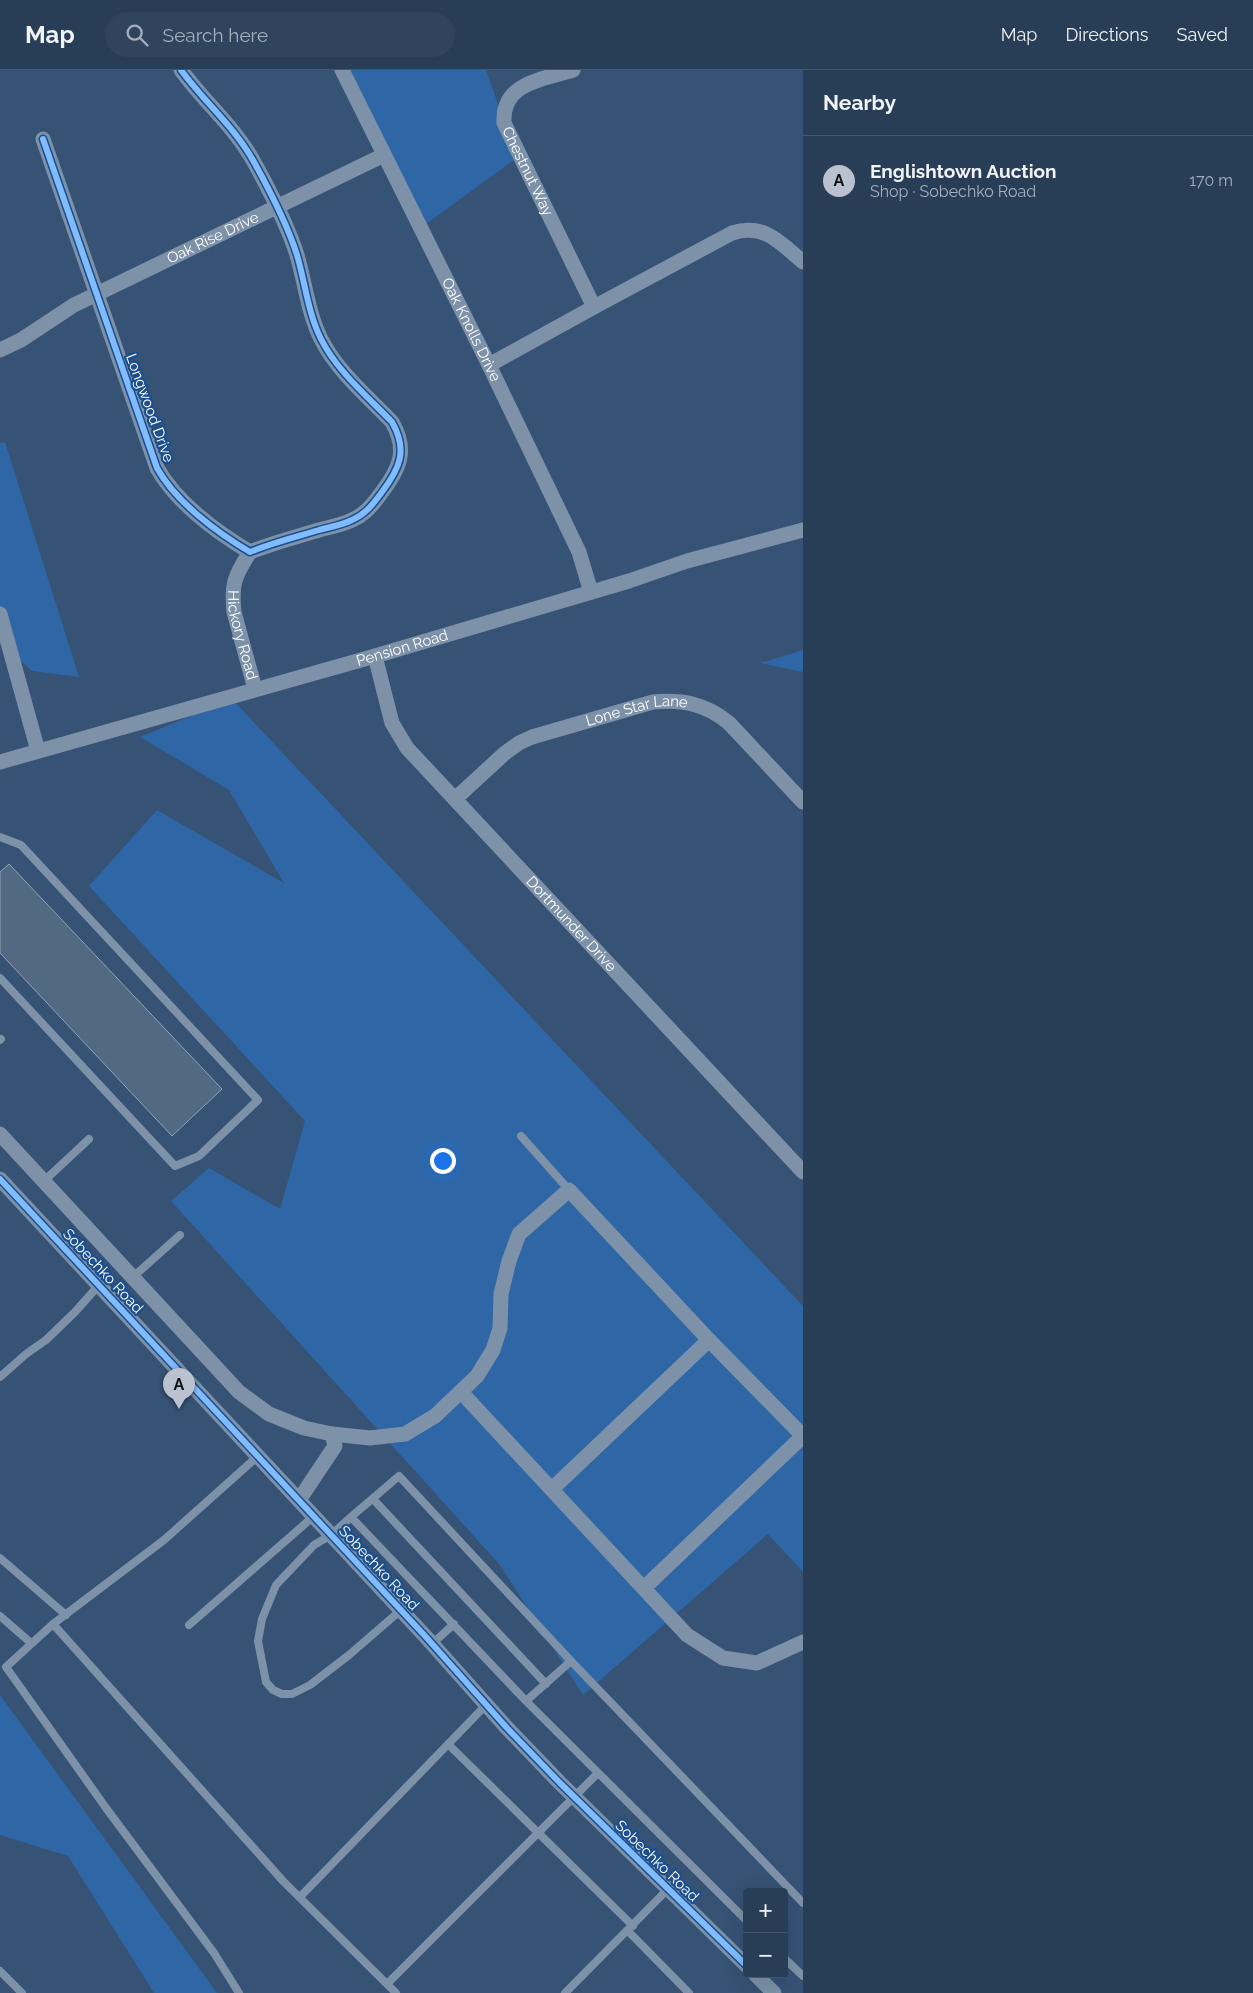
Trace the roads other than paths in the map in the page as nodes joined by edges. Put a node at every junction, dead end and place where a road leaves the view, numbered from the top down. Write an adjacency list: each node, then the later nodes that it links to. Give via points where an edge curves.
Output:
1 (181, 70): 6 (street, via 235,131)
2 (342, 70): 5 (street, Oak Knolls Drive)
3 (573, 70): 9 (street, Chestnut Way, via 522,86 512,93 503,113 504,123)
4 (43, 139): 8 (street, Longwood Drive)
5 (384, 156): 6 (street, Oak Rise Drive); 11 (street, Oak Knolls Drive)
6 (277, 208): 8 (street, Oak Rise Drive); 13 (street, via 296,252 321,340 338,365 392,422 399,437 401,453 393,477 362,515)
7 (803, 262): 9 (street, via 768,234 744,229)
8 (96, 294): 10 (street); 13 (street, Longwood Drive, via 157,468 178,496 230,540)
9 (594, 307): 11 (street)
10 (0, 350)
11 (489, 365): 14 (street, Oak Knolls Drive, via 579,552)
12 (803, 530): 14 (street, Pension Road, via 687,561)
13 (250, 552): 17 (street, Hickory Road, via 237,573 233,600)
14 (591, 592): 16 (street, Pension Road)
15 (0, 614): 18 (street)
16 (375, 656): 17 (street, Pension Road); 20 (street, Dortmunder Drive, via 397,734)
17 (256, 689): 18 (street, Pension Road)
18 (38, 751): 19 (street, Pension Road)
19 (0, 762)
20 (455, 799): 21 (street, Lone Star Lane, via 505,753 526,740 668,700 692,703 719,715); 27 (street, Dortmunder Drive)
21 (803, 802)
22 (0, 838): 23 (lane, via 21,845 258,1100 199,1156 176,1166)
23 (0, 978)
24 (0, 1134): 29 (street)
25 (521, 1136): 30 (lane)
26 (89, 1139): 29 (lane)
27 (803, 1172)
28 (0, 1179): 33 (street, Sobechko Road)
29 (44, 1181): 32 (street)
30 (569, 1190): 34 (street); 36 (street, via 520,1234 503,1286 500,1328 493,1350 477,1376)
31 (180, 1235): 32 (lane)
32 (133, 1277): 37 (street, via 239,1392 269,1414 304,1428)
33 (99, 1285): 35 (lane, via 46,1340); 39 (street, Sobechko Road)
34 (709, 1340): 38 (street); 40 (street)
35 (0, 1377)
36 (461, 1392): 37 (street, via 435,1416 405,1434 370,1438); 40 (street)
37 (332, 1434): 42 (street, via 334,1446)
38 (803, 1436): 47 (street)
39 (258, 1456): 42 (street, Sobechko Road); 49 (lane, via 164,1540)
40 (552, 1489): 47 (street)
41 (373, 1499): 44 (lane); 57 (lane, via 399,1476); 59 (lane)
42 (299, 1500): 43 (street, Sobechko Road)
43 (314, 1516): 45 (street, Sobechko Road); 53 (lane)
44 (351, 1516): 45 (lane); 52 (lane)
45 (331, 1535): 48 (street, Sobechko Road); 48 (lane, via 314,1545 276,1585 262,1619 258,1641 266,1682 273,1690 292,1694 310,1685)
46 (0, 1558): 49 (lane)
47 (644, 1588): 54 (street, via 687,1635 723,1658 757,1663)
48 (401, 1610): 56 (street, Sobechko Road)
49 (66, 1615): 51 (lane)
50 (0, 1616): 55 (lane)
51 (53, 1624): 55 (lane); 67 (lane)
52 (454, 1624): 56 (lane); 60 (lane)
53 (189, 1625)
54 (803, 1642)
55 (31, 1643): 58 (lane)
56 (432, 1644): 61 (street, Sobechko Road)
57 (571, 1662): 59 (lane); 68 (lane)
58 (3, 1665): 78 (lane, via 214,1952)
59 (546, 1684): 60 (lane)
60 (526, 1700): 63 (lane)
61 (486, 1705): 62 (lane); 64 (street, Sobechko Road)
62 (448, 1744): 65 (lane); 67 (lane)
63 (598, 1773): 64 (lane); 69 (lane)
64 (574, 1797): 65 (lane); 66 (street, Sobechko Road)
65 (537, 1832): 70 (lane); 76 (lane)
66 (668, 1889): 70 (lane); 71 (street, Sobechko Road)
67 (300, 1897): 76 (lane)
68 (803, 1903)
69 (743, 1916)
70 (630, 1929): 80 (lane); 81 (lane)
71 (743, 1962)
72 (788, 1962): 74 (lane)
73 (0, 1971): 77 (lane)
74 (803, 1976)
75 (759, 1978): 82 (street)
76 (387, 1984): 79 (lane)
77 (22, 1993)
78 (239, 1993)
79 (396, 1993)
80 (565, 1993)
81 (689, 1993)
82 (774, 1993)

